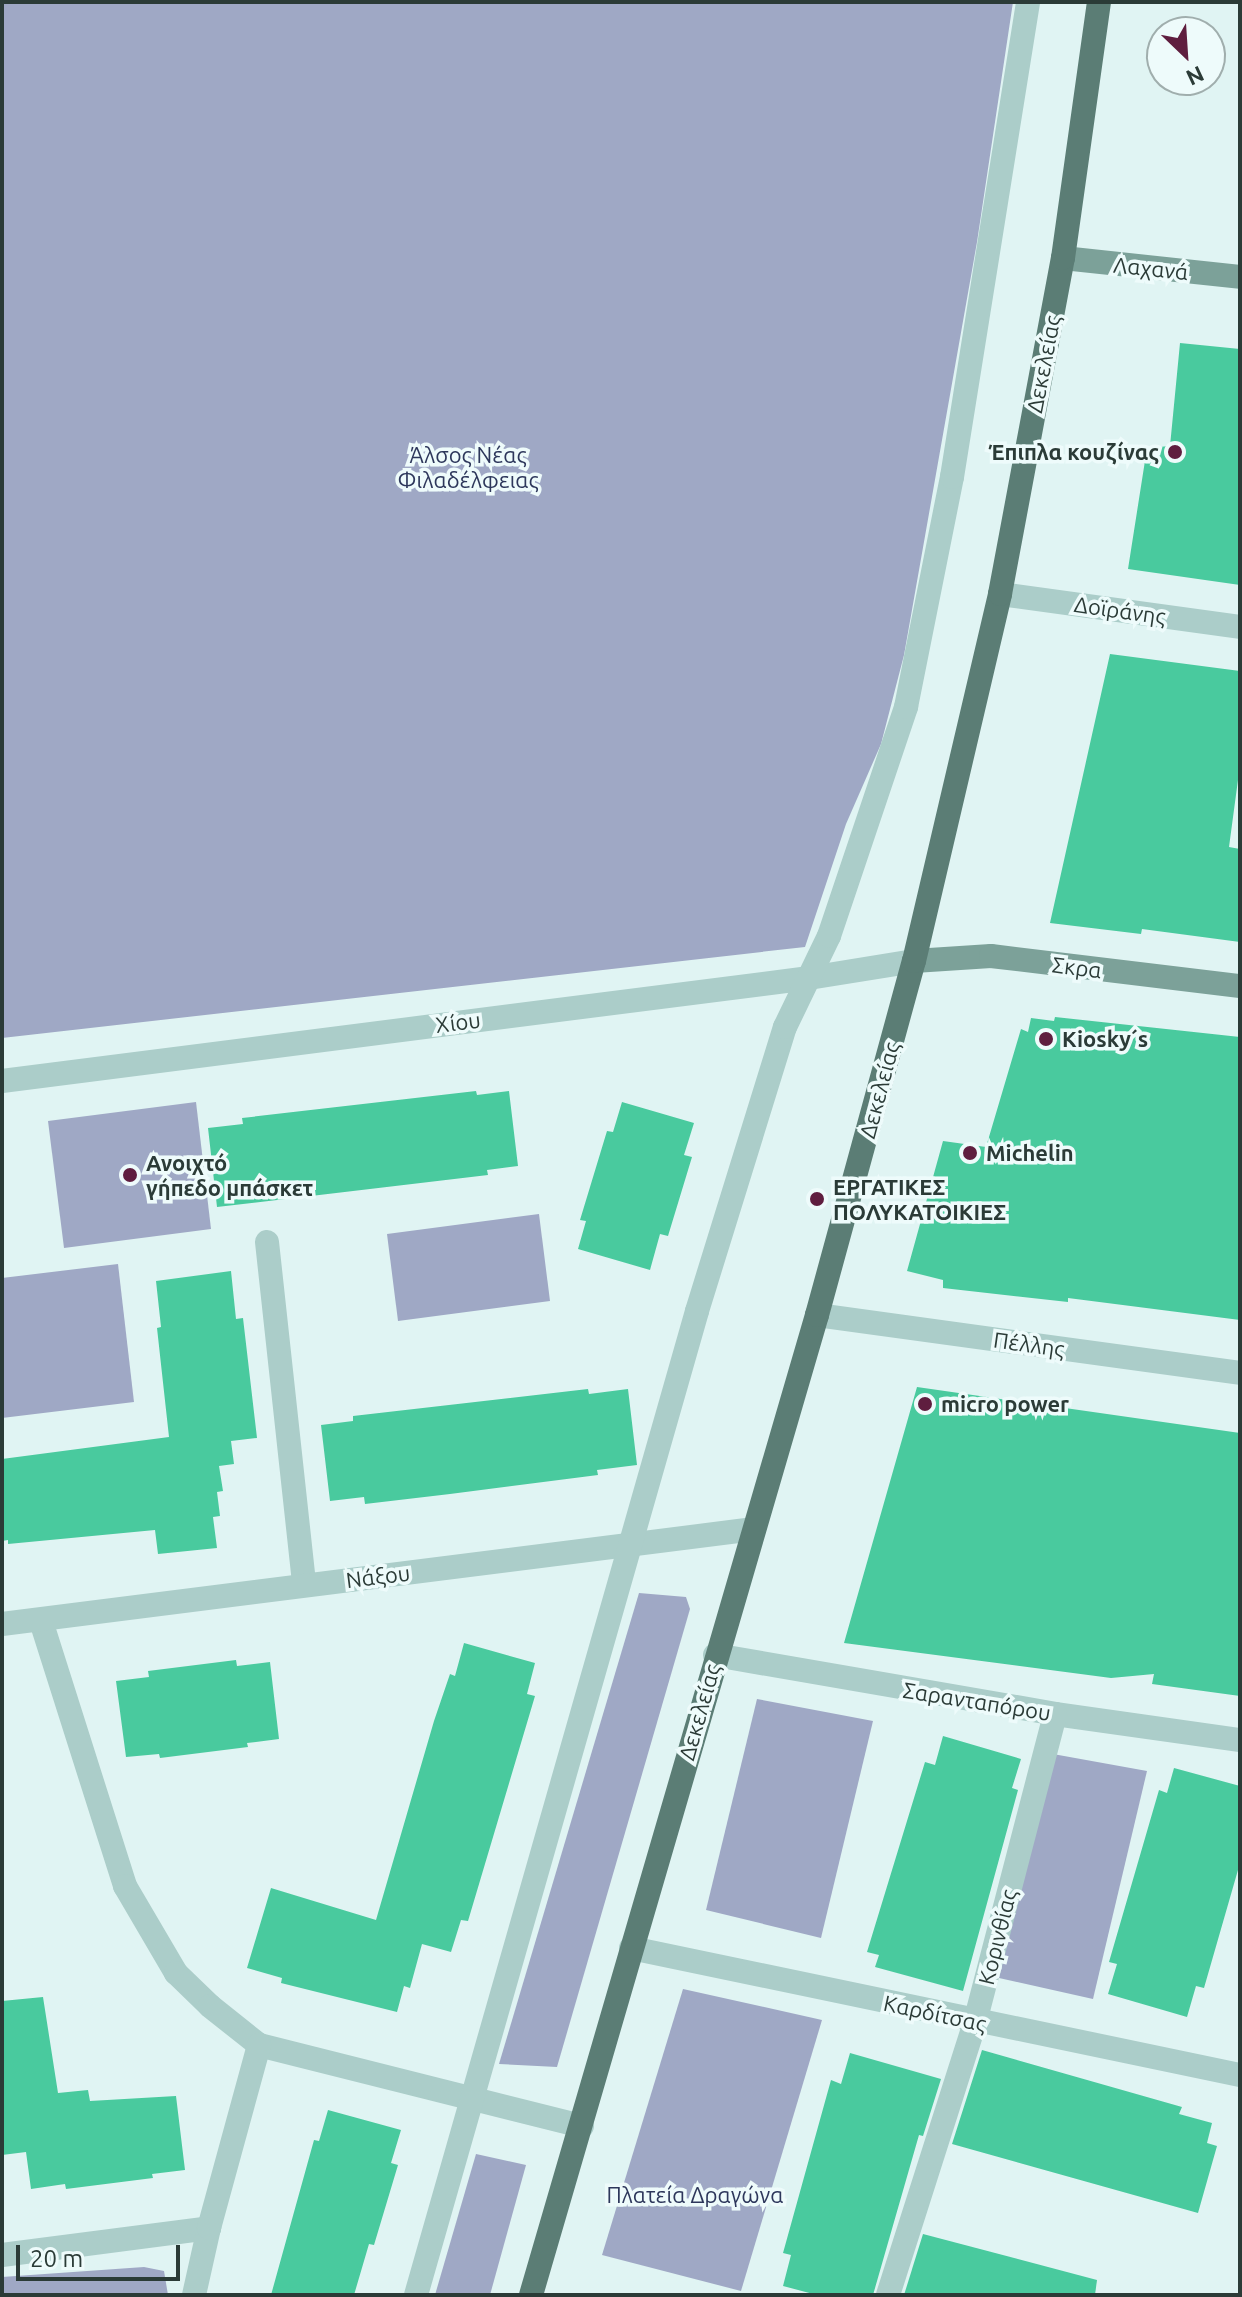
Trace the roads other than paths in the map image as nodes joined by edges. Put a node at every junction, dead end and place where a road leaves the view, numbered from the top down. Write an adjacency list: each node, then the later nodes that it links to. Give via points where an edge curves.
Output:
1 (1028, 2): 8 (street, via 952,477 906,707 834,923)
2 (1099, 2): 3 (main road, Δεκελείας)
3 (1063, 258): 4 (street, Λαχανά); 5 (main road, Δεκελείας)
4 (1240, 277)
5 (1000, 594): 6 (street, Δοϊράνης); 7 (main road, Δεκελείας)
6 (1240, 627)
7 (914, 961): 8 (street, Χίου); 9 (street, Σκρα, via 991,956); 12 (main road, Δεκελείας)
8 (809, 978): 10 (street, Χίου); 15 (street, via 780,1042)
9 (1240, 986)
10 (2, 1081)
11 (267, 1242): 16 (street)
12 (817, 1315): 13 (street, Πέλλης); 14 (main road, Δεκελείας)
13 (1240, 1373)
14 (754, 1529): 15 (street, Νάξου); 19 (main road, Δεκελείας)
15 (629, 1545): 16 (street, Νάξου); 26 (street)
16 (304, 1585): 17 (street, Νάξου)
17 (41, 1621): 18 (street, Νάξου); 24 (street, via 115,1855 142,1920 176,1973)
18 (2, 1624)
19 (715, 1655): 20 (street, Σαρανταπόρου); 22 (main road, Δεκελείας)
20 (1055, 1714): 21 (street, Σαρανταπόρου); 23 (street, Κορινθίας)
21 (1240, 1740)
22 (631, 1948): 23 (street, Καρδίτσας); 27 (main road, Δεκελείας)
23 (975, 2022): 25 (street, Καρδίτσας); 33 (street, Κορινθίας)
24 (259, 2045): 26 (street); 28 (street)
25 (1240, 2075)
26 (471, 2095): 27 (street); 31 (street)
27 (582, 2126): 32 (main road, Δεκελείας)
28 (209, 2228): 29 (street); 30 (street)
29 (2, 2255)
30 (194, 2295)
31 (416, 2295)
32 (531, 2295)
33 (888, 2295)

